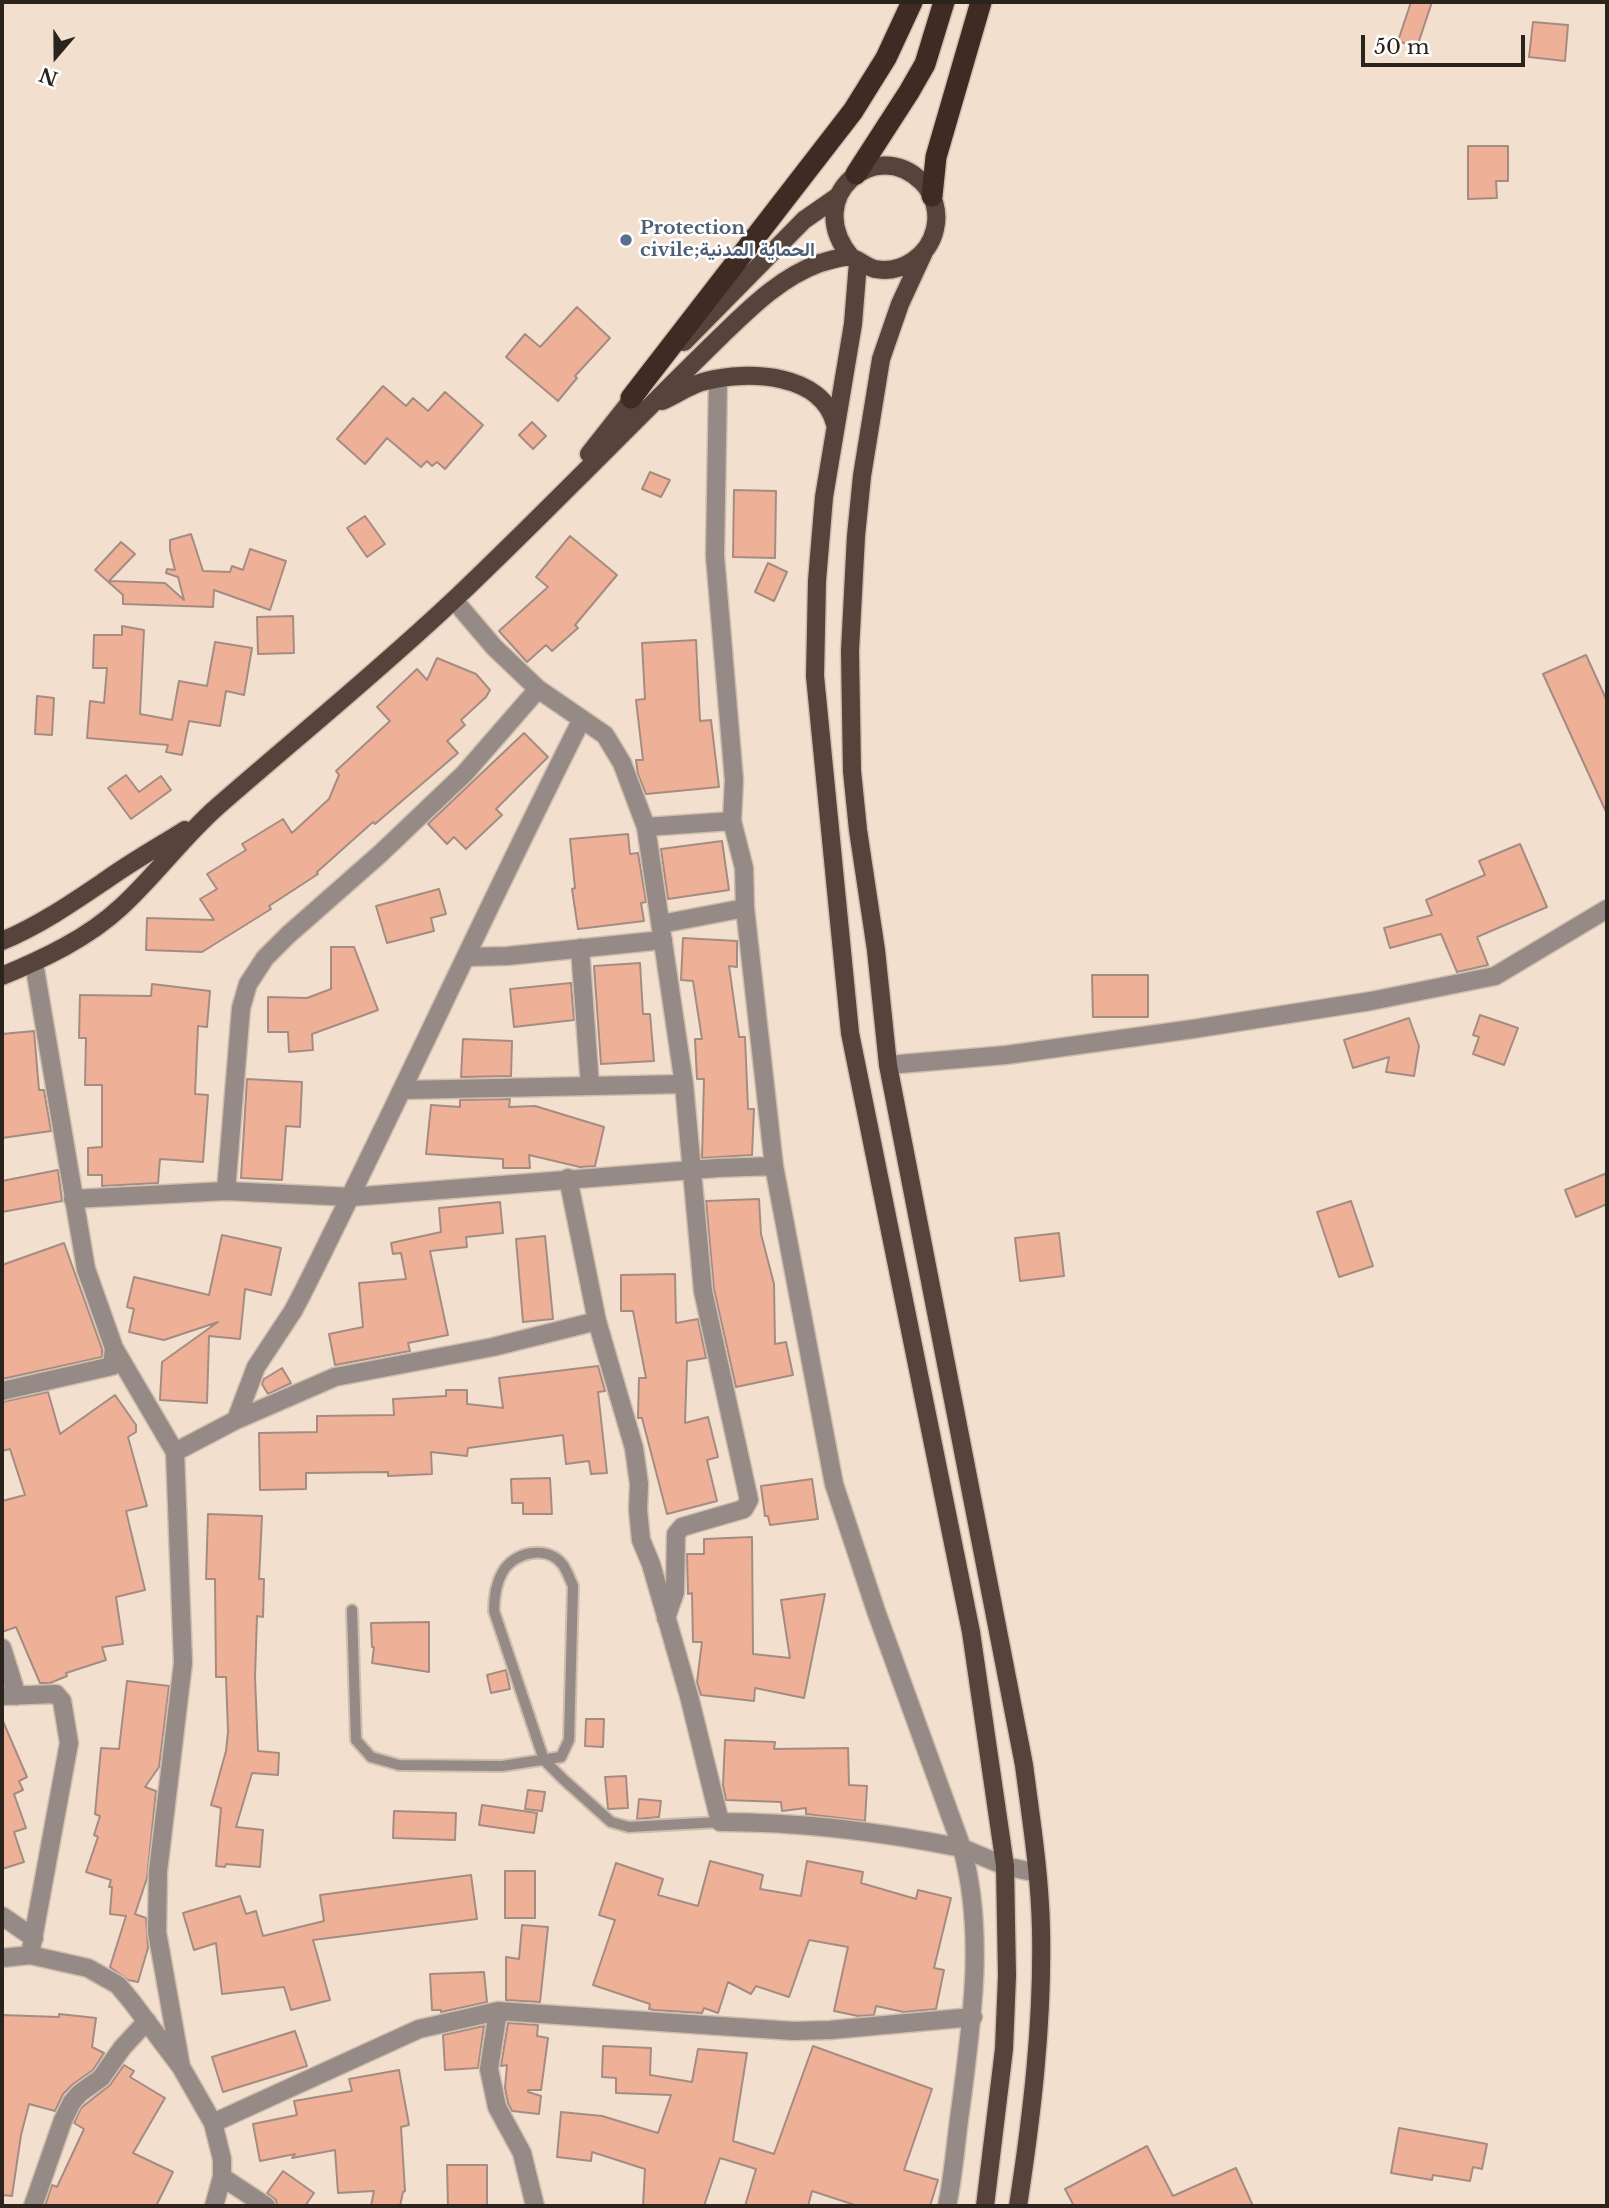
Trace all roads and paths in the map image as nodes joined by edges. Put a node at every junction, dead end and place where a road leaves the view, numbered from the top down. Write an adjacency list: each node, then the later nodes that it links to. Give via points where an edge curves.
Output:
1 (912, 2): 10 (highway, via 886,58 853,111)
2 (944, 2): 4 (highway, via 925,64)
3 (981, 2): 5 (highway, via 936,157)
4 (856, 174): 5 (main road, via 869,168 899,168 918,179); 6 (main road)
5 (932, 196): 7 (main road, via 936,225)
6 (837, 197): 8 (main road, via 834,229); 10 (main road, via 804,220)
7 (924, 252): 8 (main road, via 886,270); 26 (main road, via 881,359 862,476 850,651 852,771)
8 (854, 260): 10 (main road, via 823,262 771,290); 11 (main road, via 853,324)
9 (718, 379): 10 (main road); 11 (main road, via 769,376 805,387 826,402); 16 (street, via 715,556 734,780)
10 (638, 403): 12 (main road, via 547,510)
11 (835, 425): 48 (main road, via 817,581 815,676 849,1020 971,1632)
12 (454, 600): 13 (street); 15 (main road)
13 (538, 689): 14 (street); 33 (street, via 465,773 288,934 248,984 241,1008)
14 (582, 719): 17 (street, via 605,735 622,763); 23 (street)
15 (208, 815): 21 (main road, via 74,903); 24 (main road, via 120,908)
16 (732, 821): 17 (street); 18 (street, via 744,868)
17 (646, 827): 20 (street)
18 (745, 908): 20 (street); 30 (street)
19 (1607, 909): 26 (street, via 1495,976 1193,1029 1006,1055)
20 (662, 932): 22 (street); 27 (street)
21 (2, 941)
22 (580, 948): 23 (street); 28 (street)
23 (467, 957): 29 (street)
24 (34, 963): 25 (main road); 35 (street)
25 (2, 976)
26 (888, 1065): 49 (main road, via 1024,1765)
27 (684, 1084): 28 (street); 31 (street)
28 (590, 1086): 29 (street)
29 (403, 1090): 34 (street)
30 (775, 1166): 31 (street); 47 (street, via 834,1484)
31 (693, 1170): 32 (street); 42 (street, via 704,1291 750,1500 744,1509 681,1527 676,1534 675,1592)
32 (568, 1178): 34 (street); 36 (street)
33 (226, 1191): 34 (street); 35 (street)
34 (351, 1197): 39 (street, via 293,1311 256,1367)
35 (73, 1199): 37 (street, via 86,1269)
36 (597, 1321): 39 (street, via 493,1347 335,1377); 42 (street, via 634,1448 641,1540)
37 (114, 1348): 38 (street, via 112,1366); 40 (street)
38 (2, 1391)
39 (236, 1420): 40 (street)
40 (176, 1452): 56 (street, via 183,1663 158,1871 158,1932)
41 (352, 1610): 45 (lane, via 356,1740 371,1757 399,1765 502,1766)
42 (666, 1618): 46 (street)
43 (2, 1648): 44 (street)
44 (9, 1696): 51 (street, via 56,1694 62,1701 69,1743)
45 (544, 1760): 45 (lane, via 494,1611 494,1594 503,1570 523,1554 544,1553 562,1563 573,1586 569,1740 561,1756); 46 (lane, via 611,1822 629,1827)
46 (720, 1822): 47 (street, via 770,1822)
47 (962, 1848): 48 (street); 54 (street, via 975,1936)
48 (1005, 1866): 49 (street); 64 (main road, via 1004,2049)
49 (1037, 1873): 65 (main road, via 1042,1953 1038,2045)
50 (2, 1916): 51 (street)
51 (32, 1946): 52 (street); 55 (street, via 118,1985)
52 (2, 1958)
53 (498, 2011): 54 (street, via 793,2031); 57 (street, via 419,2029); 62 (street, via 489,2070 497,2107 522,2152)
54 (973, 2017): 63 (street)
55 (147, 2021): 56 (street); 59 (street, via 101,2078 72,2102)
56 (181, 2067): 57 (street)
57 (213, 2123): 58 (street)
58 (222, 2177): 60 (street); 61 (street)
59 (33, 2206)
60 (214, 2206)
61 (266, 2206)
62 (535, 2206)
63 (947, 2206)
64 (985, 2206)
65 (1018, 2206)

